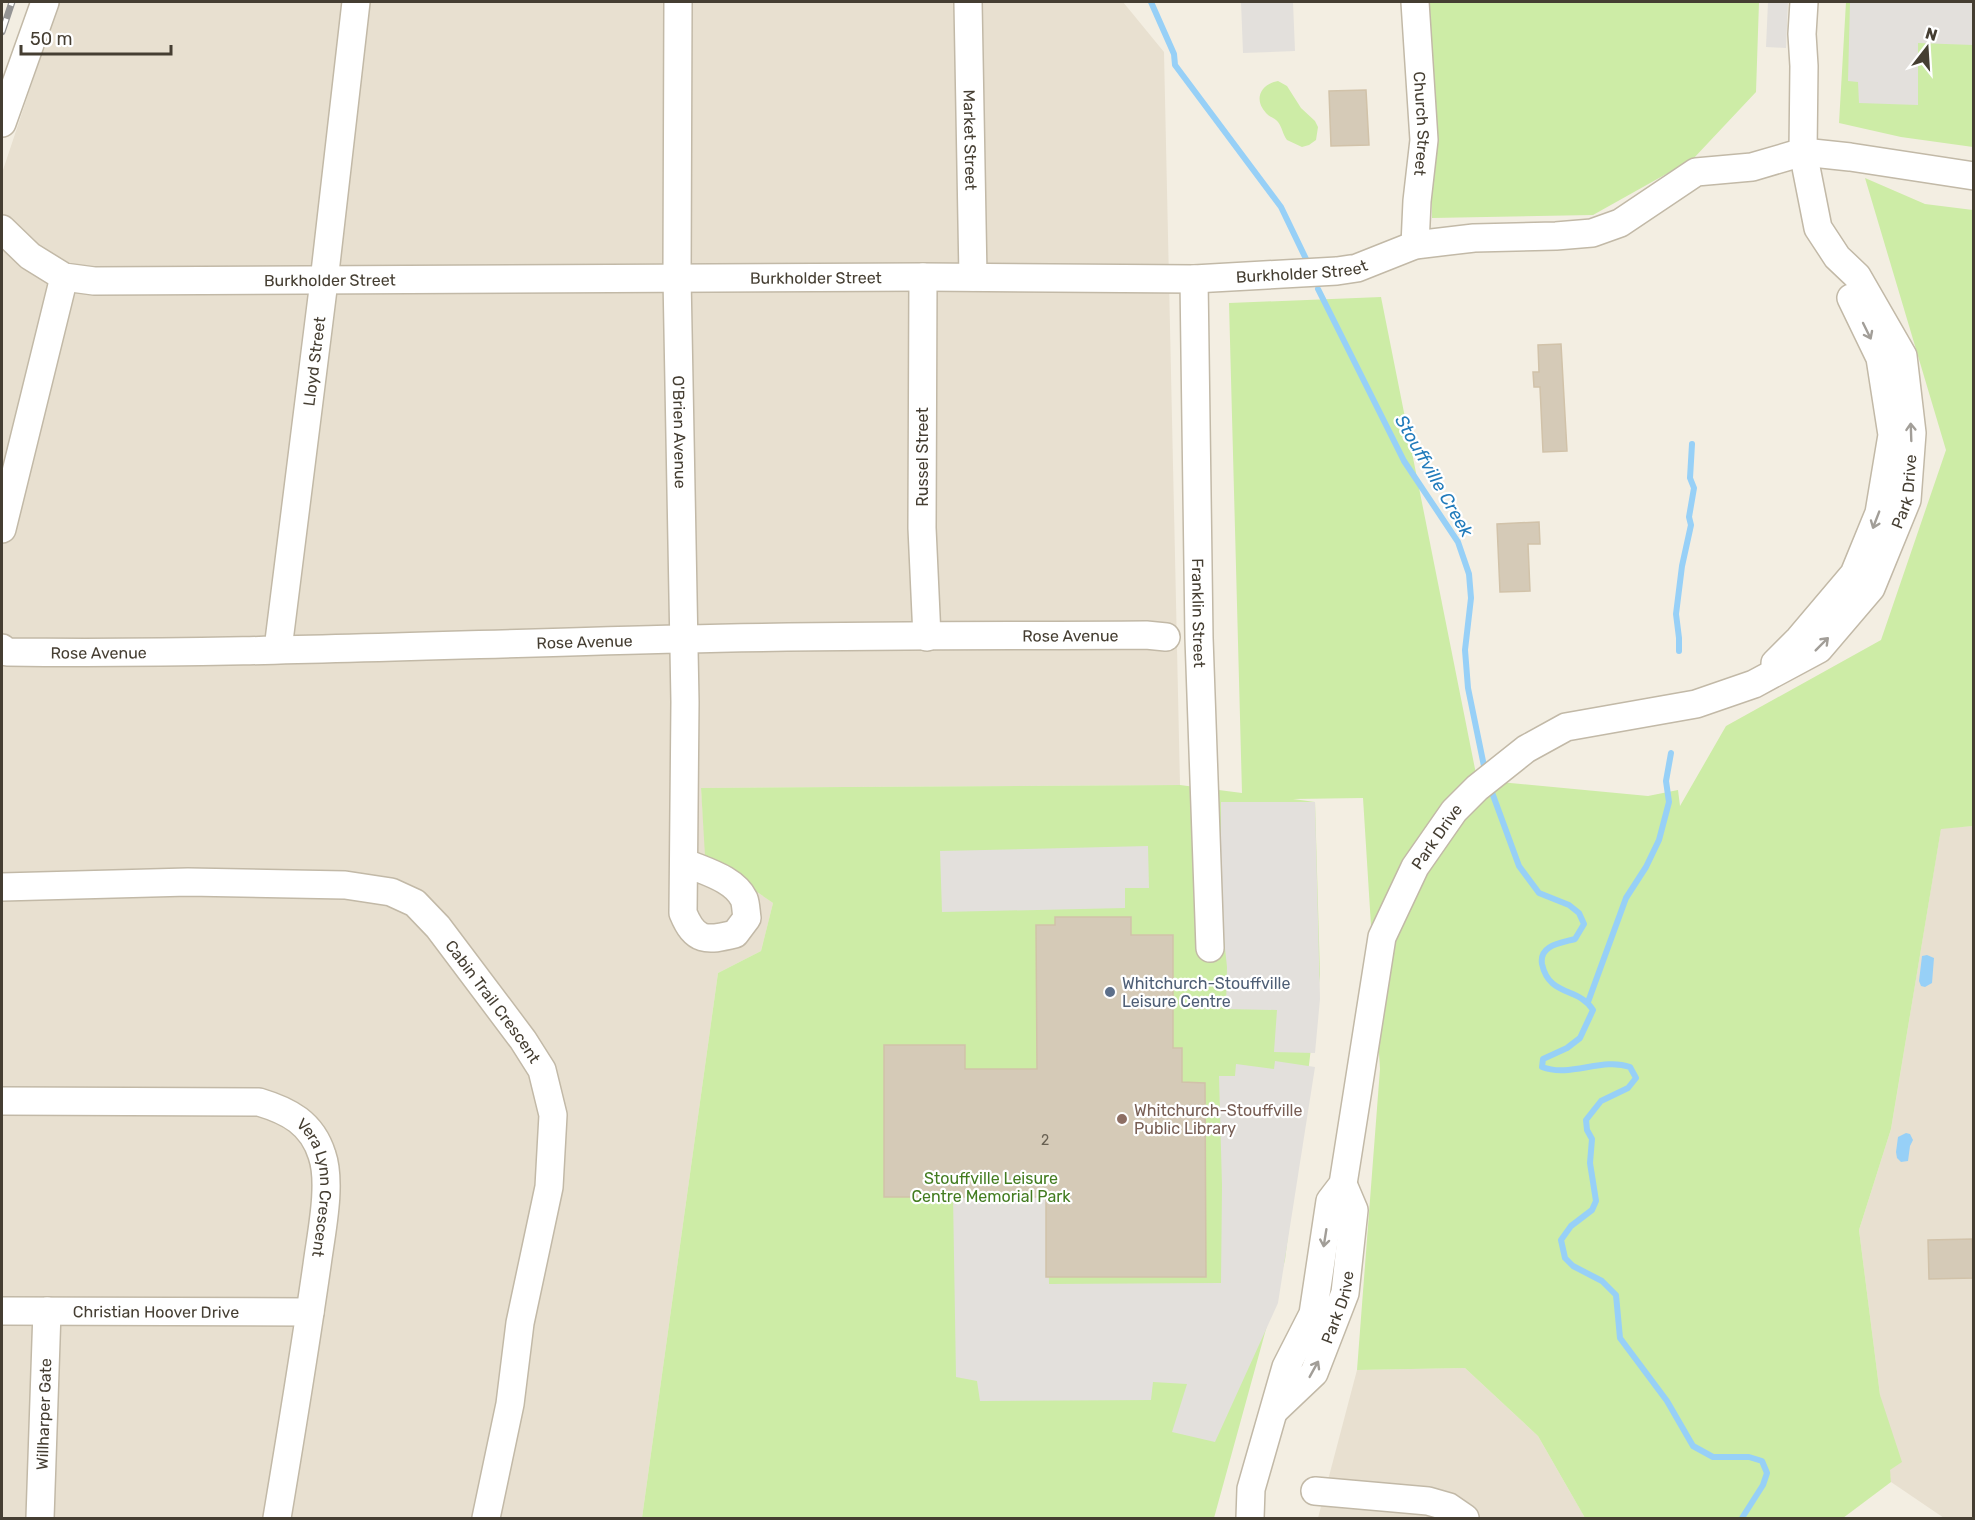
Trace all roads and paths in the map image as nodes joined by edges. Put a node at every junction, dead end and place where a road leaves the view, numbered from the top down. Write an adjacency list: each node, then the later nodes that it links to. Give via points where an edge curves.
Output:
1 (45, 2): 7 (street)
2 (356, 2): 17 (street, Lloyd Street)
3 (678, 2): 15 (street, O'Brien Avenue)
4 (968, 2): 14 (street, Market Street)
5 (1415, 2): 11 (street, Church Street, via 1424,140)
6 (1804, 2): 8 (street, Park Drive)
7 (2, 123)
8 (1803, 153): 9 (street); 11 (street, Burkholder Street, via 1752,167 1696,172 1620,223 1592,232); 35 (street, Park Drive, via 1818,228 1837,257 1857,276 1903,356 1912,433 1907,500 1871,588 1819,649 1754,684 1696,704 1566,727 1526,749 1477,788 1454,811 1415,867 1382,937 1343,1184 1354,1210 1345,1293 1314,1373 1274,1411 1251,1489)
9 (1974, 176)
10 (2, 229): 12 (street, via 30,256)
11 (1415, 245): 16 (street, Burkholder Street, via 1347,270)
12 (64, 277): 17 (street, Burkholder Street, via 94,281); 18 (street)
13 (923, 277): 14 (street, Burkholder Street); 15 (street, Burkholder Street); 19 (street, Russel Street, via 922,528)
14 (973, 277): 16 (street, Burkholder Street)
15 (677, 278): 17 (street, Burkholder Street); 21 (street, O'Brien Avenue)
16 (1194, 279): 26 (street, Franklin Street, via 1199,638)
17 (324, 281): 23 (street, Lloyd Street)
18 (2, 528)
19 (927, 636): 20 (street, Rose Avenue, via 1146,634); 21 (street, Rose Avenue)
20 (1167, 638)
21 (684, 639): 23 (street, Rose Avenue); 24 (street, O'Brien Avenue)
22 (2, 648): 23 (street, Rose Avenue, via 7,652)
23 (278, 649)
24 (684, 862)
25 (2, 887): 34 (street, Cabin Trail Crescent, via 188,882 345,885 391,892 415,903 438,927 542,1070 553,1115 549,1187 520,1323 510,1404)
26 (1210, 948)
27 (2, 1101): 30 (street, Vera Lynn Crescent, via 259,1102 282,1108 311,1135 322,1156 327,1192)
28 (2, 1311): 29 (street, Christian Hoover Drive)
29 (47, 1311): 30 (street, Christian Hoover Drive); 32 (street, Willharper Gate)
30 (310, 1312): 33 (street, Vera Lynn Crescent)
31 (1315, 1491): 36 (street, via 1428,1501 1449,1507)
32 (40, 1518)
33 (277, 1518)
34 (486, 1518)
35 (1250, 1518)
36 (1465, 1518)

